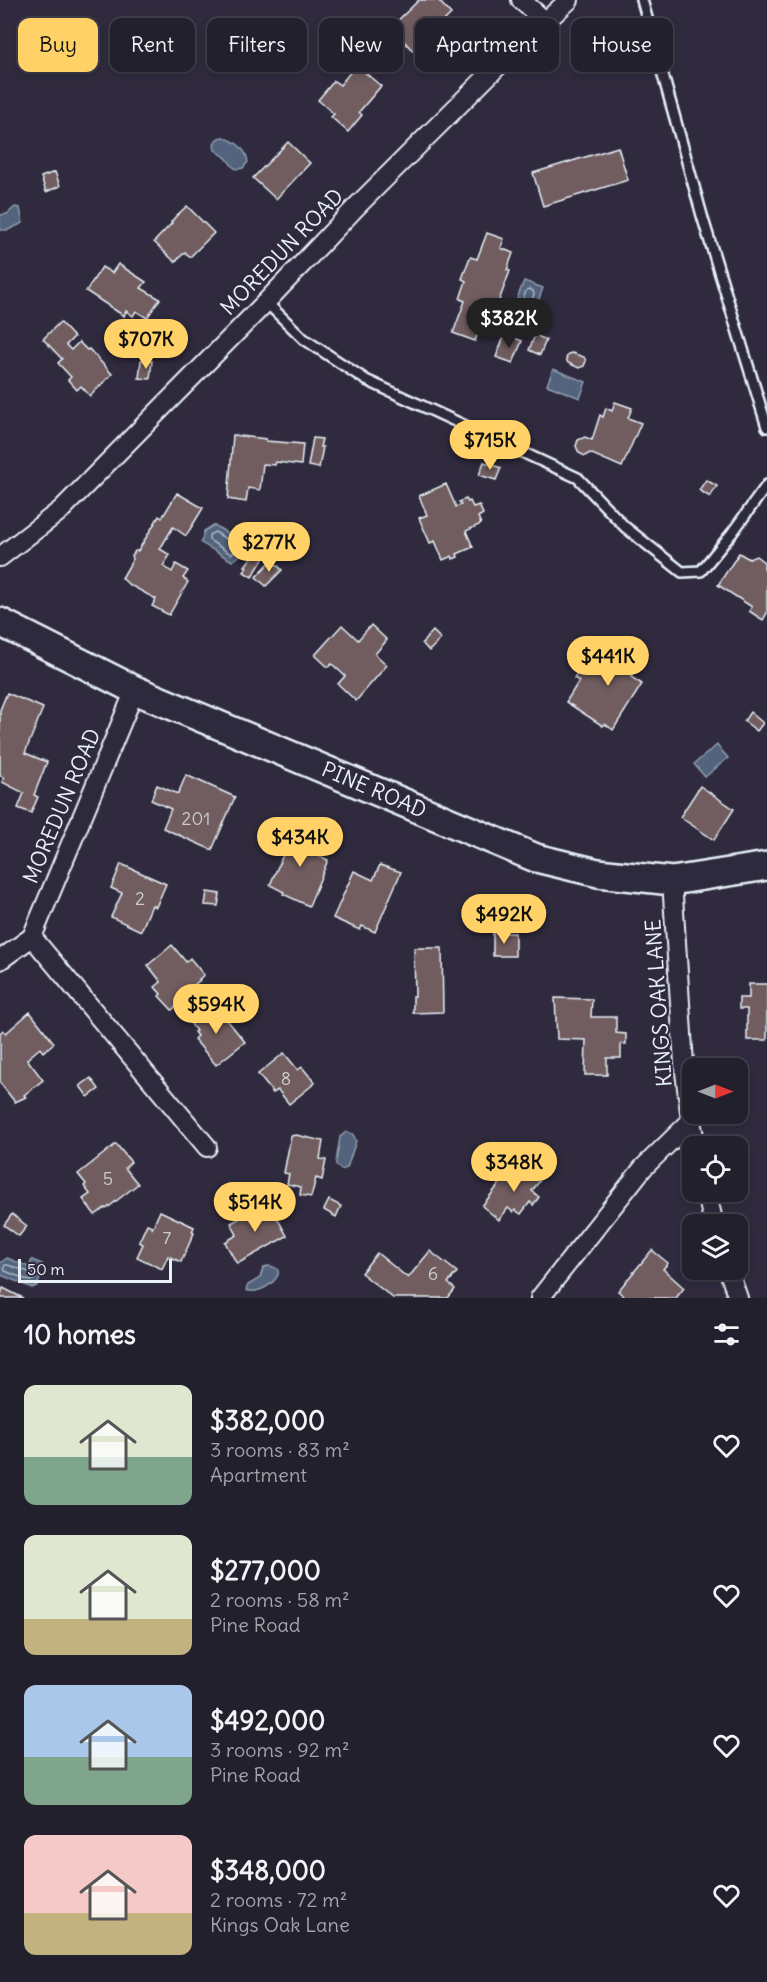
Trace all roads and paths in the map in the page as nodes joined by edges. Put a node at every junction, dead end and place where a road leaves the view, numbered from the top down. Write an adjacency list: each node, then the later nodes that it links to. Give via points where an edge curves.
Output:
1 (521, 0): 4 (street)
2 (569, 0): 5 (street, MOREDUN ROAD)
3 (642, 0): 8 (lane)
4 (542, 18)
5 (548, 18)
6 (493, 72): 7 (street, MOREDUN ROAD)
7 (266, 302): 9 (lane, via 304,339 366,380 578,478 625,526 682,572 701,571); 10 (street, MOREDUN ROAD, via 61,510)
8 (767, 428)
9 (767, 485)
10 (0, 557)
11 (0, 622): 12 (street, PINE ROAD)
12 (135, 690): 14 (street, PINE ROAD, via 536,858 598,873); 15 (street, MOREDUN ROAD)
13 (767, 867): 14 (street, PINE ROAD)
14 (672, 881): 17 (street, KINGS OAK LANE)
15 (32, 937): 16 (street); 19 (street)
16 (0, 960)
17 (684, 1058)
18 (688, 1124): 21 (street, via 643,1168)
19 (207, 1147)
20 (732, 1280): 22 (street)
21 (540, 1298)
22 (738, 1298)

